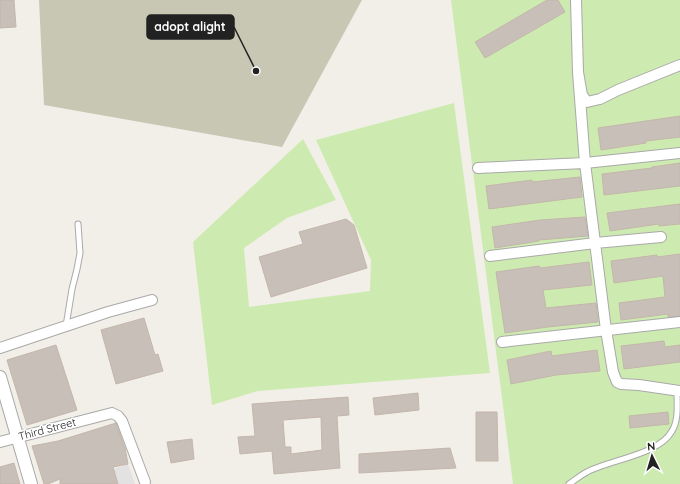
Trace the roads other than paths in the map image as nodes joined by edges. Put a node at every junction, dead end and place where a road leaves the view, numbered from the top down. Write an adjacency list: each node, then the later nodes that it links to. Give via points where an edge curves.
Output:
1 (576, 0): 3 (street)
2 (680, 65): 3 (street, via 600,99 587,102 582,95)
3 (578, 72): 5 (street)
4 (680, 152): 5 (street)
5 (584, 163): 6 (street); 9 (street)
6 (478, 168)
7 (78, 224): 13 (lane, via 80,253)
8 (661, 237): 9 (street)
9 (595, 243): 10 (street); 14 (street)
10 (490, 256)
11 (152, 300): 13 (street)
12 (680, 322): 14 (street)
13 (66, 326): 16 (street)
14 (606, 330): 15 (street); 18 (street, via 617,382)
15 (502, 342)
16 (0, 348)
17 (0, 377): 19 (street)
18 (679, 391): 23 (lane, via 672,432 659,444 631,457 587,471)
19 (17, 437): 20 (street, Third Street); 21 (street, Third Street, via 112,413 122,421); 22 (street)
20 (0, 442)
21 (145, 482)
22 (31, 484)
23 (569, 484)

